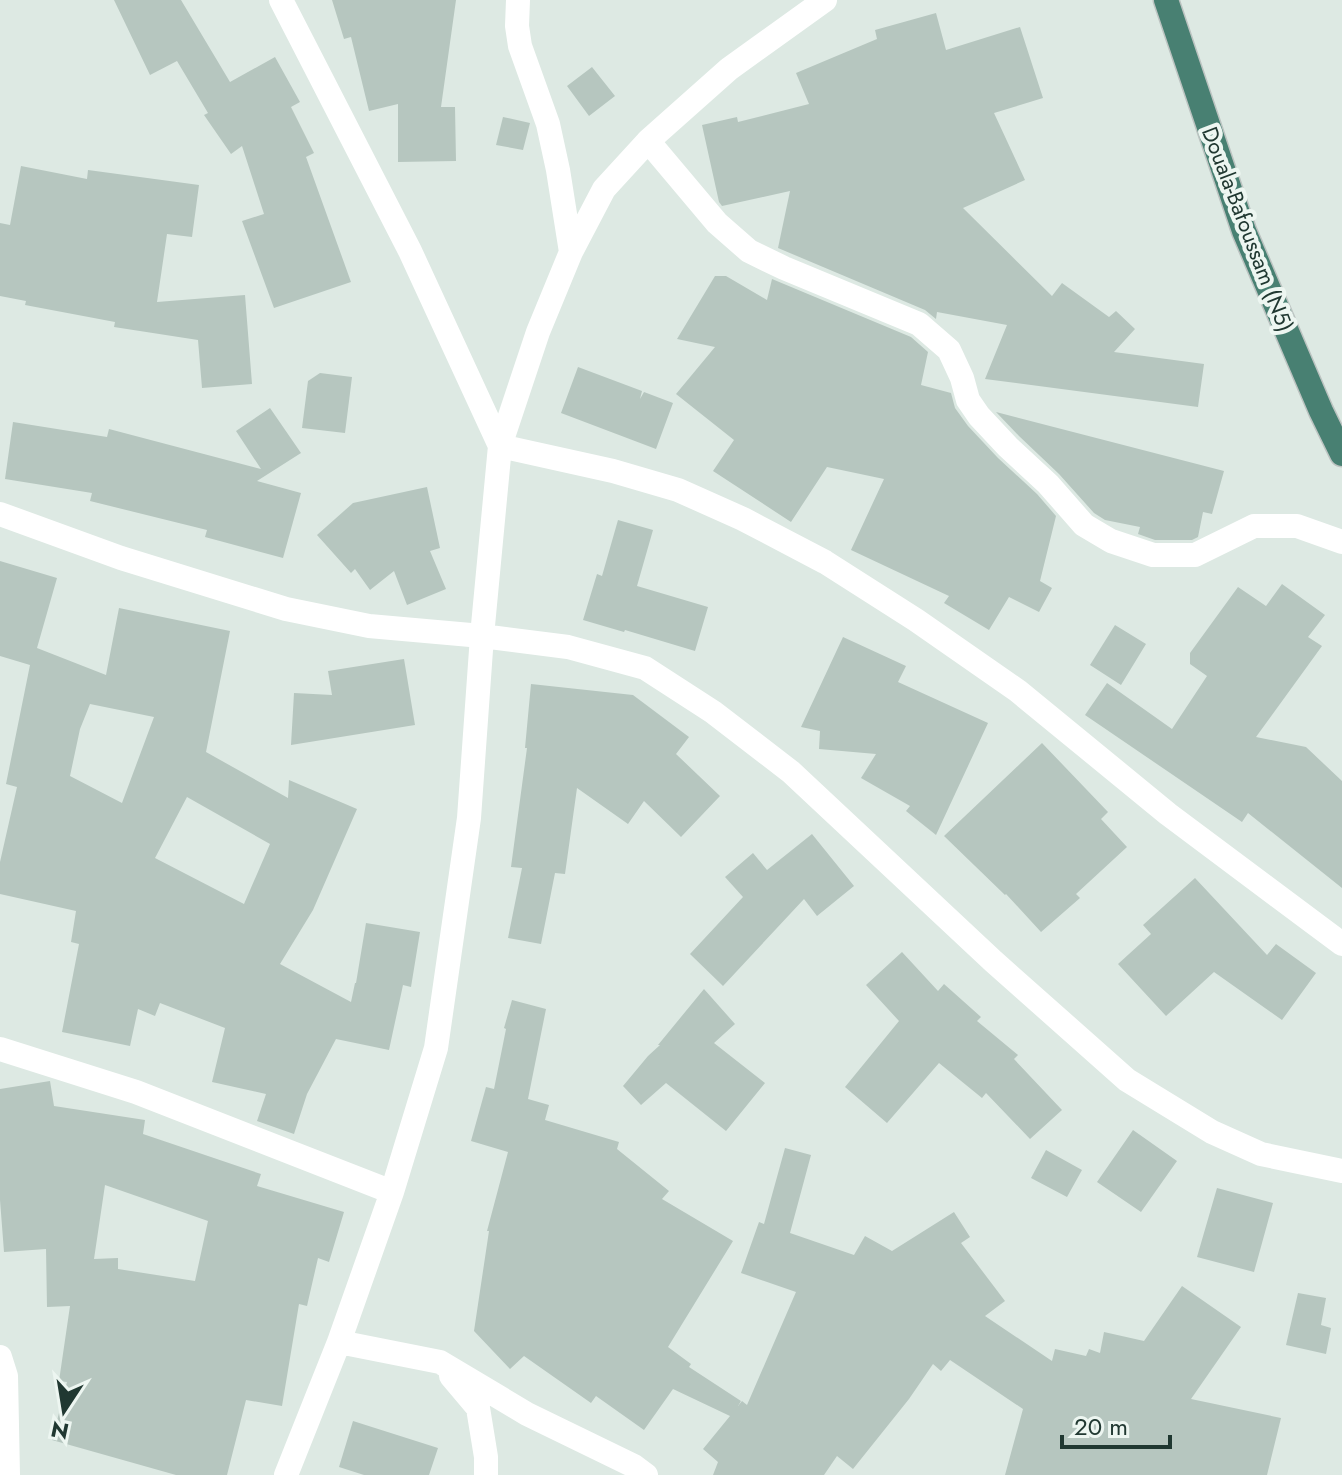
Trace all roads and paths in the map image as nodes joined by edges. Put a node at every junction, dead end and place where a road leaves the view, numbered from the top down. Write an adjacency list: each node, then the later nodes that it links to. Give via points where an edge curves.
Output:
1 (281, 0): 7 (street, via 410,251)
2 (518, 0): 6 (street, via 520,46 548,124)
3 (825, 0): 5 (street, via 729,69)
4 (1166, 0): 8 (highway, Douala-Bafoussam (N5), via 1244,231)
5 (648, 141): 6 (street, via 604,189); 10 (street, via 717,223 749,251 919,324 949,350 979,416 1097,533 1153,555 1195,555 1254,526 1297,526)
6 (571, 252): 7 (street)
7 (500, 446): 11 (street); 12 (street, via 678,490 825,562 1018,691 1168,814)
8 (1342, 454)
9 (0, 514): 11 (street, via 286,609 369,626)
10 (1342, 542)
11 (482, 636): 14 (street, via 568,647 645,668 791,772 1127,1080 1212,1132 1261,1154); 15 (street, via 469,818 436,1048)
12 (1342, 944)
13 (0, 1049): 15 (street, via 136,1092)
14 (1342, 1171)
15 (392, 1192): 16 (street)
16 (339, 1342): 18 (street); 20 (street)
17 (0, 1357): 19 (street, via 6,1376)
18 (440, 1362): 21 (street, via 478,1408); 22 (street)
19 (8, 1475)
20 (286, 1475)
21 (486, 1475)
22 (646, 1475)

